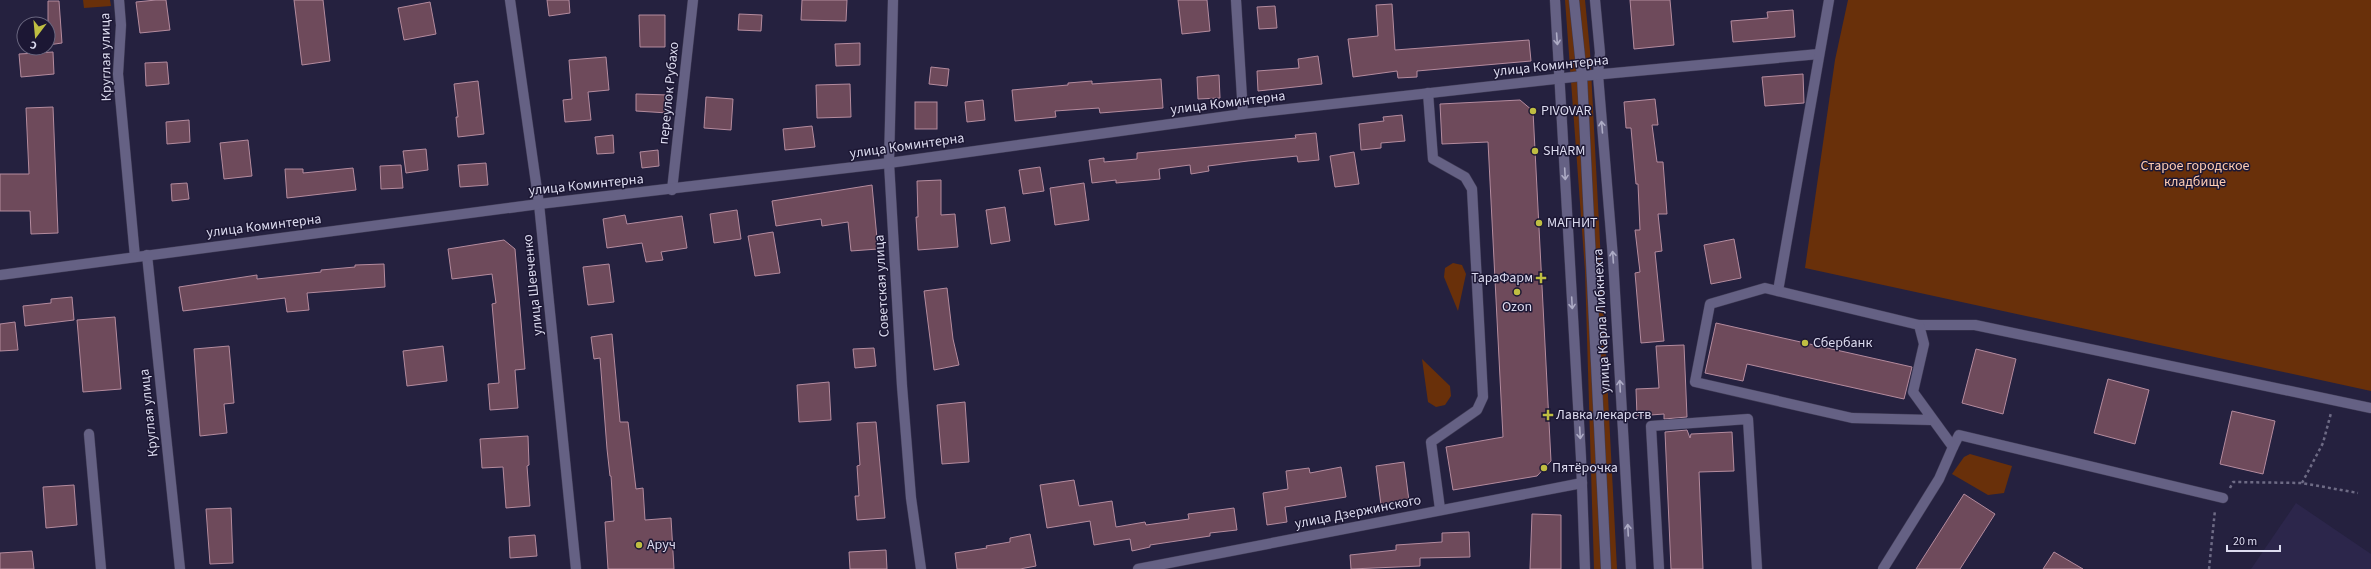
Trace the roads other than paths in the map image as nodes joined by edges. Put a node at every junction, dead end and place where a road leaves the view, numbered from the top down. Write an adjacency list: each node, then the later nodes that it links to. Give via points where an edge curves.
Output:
1 (119, 0): 20 (street, Круглая улица, via 121,25 118,74)
2 (510, 0): 18 (street, улица Шевченко)
3 (693, 0): 17 (street, переулок Рубахо)
4 (893, 0): 16 (street, Советская улица)
5 (1236, 0): 15 (street)
6 (1555, 0): 13 (street, улица Карла Либкнехта, one-way to 13)
7 (1574, 0): 12 (street, улица Карла Либкнехта)
8 (1595, 0): 11 (street, улица Карла Либкнехта, via 1600,52)
9 (1829, 0): 10 (street)
10 (1819, 54): 11 (street, улица Коминтерна); 22 (street)
11 (1598, 75): 12 (street, улица Коминтерна); 38 (street, улица Карла Либкнехта, one-way to 11, via 1613,258)
12 (1582, 76): 13 (street, улица Коминтерна); 37 (street, улица Карла Либкнехта)
13 (1560, 79): 14 (street, улица Коминтерна); 28 (street, улица Карла Либкнехта, one-way to 28)
14 (1428, 93): 15 (street, улица Коминтерна); 30 (street, via 1433,159 1466,177 1472,189 1483,397 1478,410 1431,442)
15 (1243, 114): 16 (street, улица Коминтерна)
16 (889, 163): 17 (street, улица Коминтерна); 34 (street, Советская улица, via 902,386 911,498)
17 (672, 190): 18 (street, улица Коминтерна)
18 (539, 204): 19 (street, улица Коминтерна); 33 (street, улица Шевченко)
19 (147, 255): 20 (street, улица Коминтерна); 32 (street, Круглая улица)
20 (135, 257): 21 (street, улица Коминтерна)
21 (0, 275)
22 (1778, 291): 23 (street); 25 (street, via 1765,288 1710,304 1696,382 1852,418)
23 (1918, 325): 24 (street, via 1975,325); 25 (street, via 1924,344 1913,392)
24 (2371, 408)
25 (1932, 420): 27 (street)
26 (89, 434): 31 (street)
27 (1953, 447): 29 (street, via 1959,436); 41 (street, via 1939,479)
28 (1582, 483): 30 (street, улица Дзержинского); 36 (street, улица Карла Либкнехта)
29 (2223, 498)
30 (1440, 510): 35 (street, улица Дзержинского)
31 (101, 569)
32 (180, 569)
33 (576, 569)
34 (921, 569)
35 (1138, 569)
36 (1585, 569)
37 (1606, 569)
38 (1631, 569)
39 (1659, 569): 40 (street, via 1651,426 1748,419)
40 (1757, 569)
41 (1883, 569)

